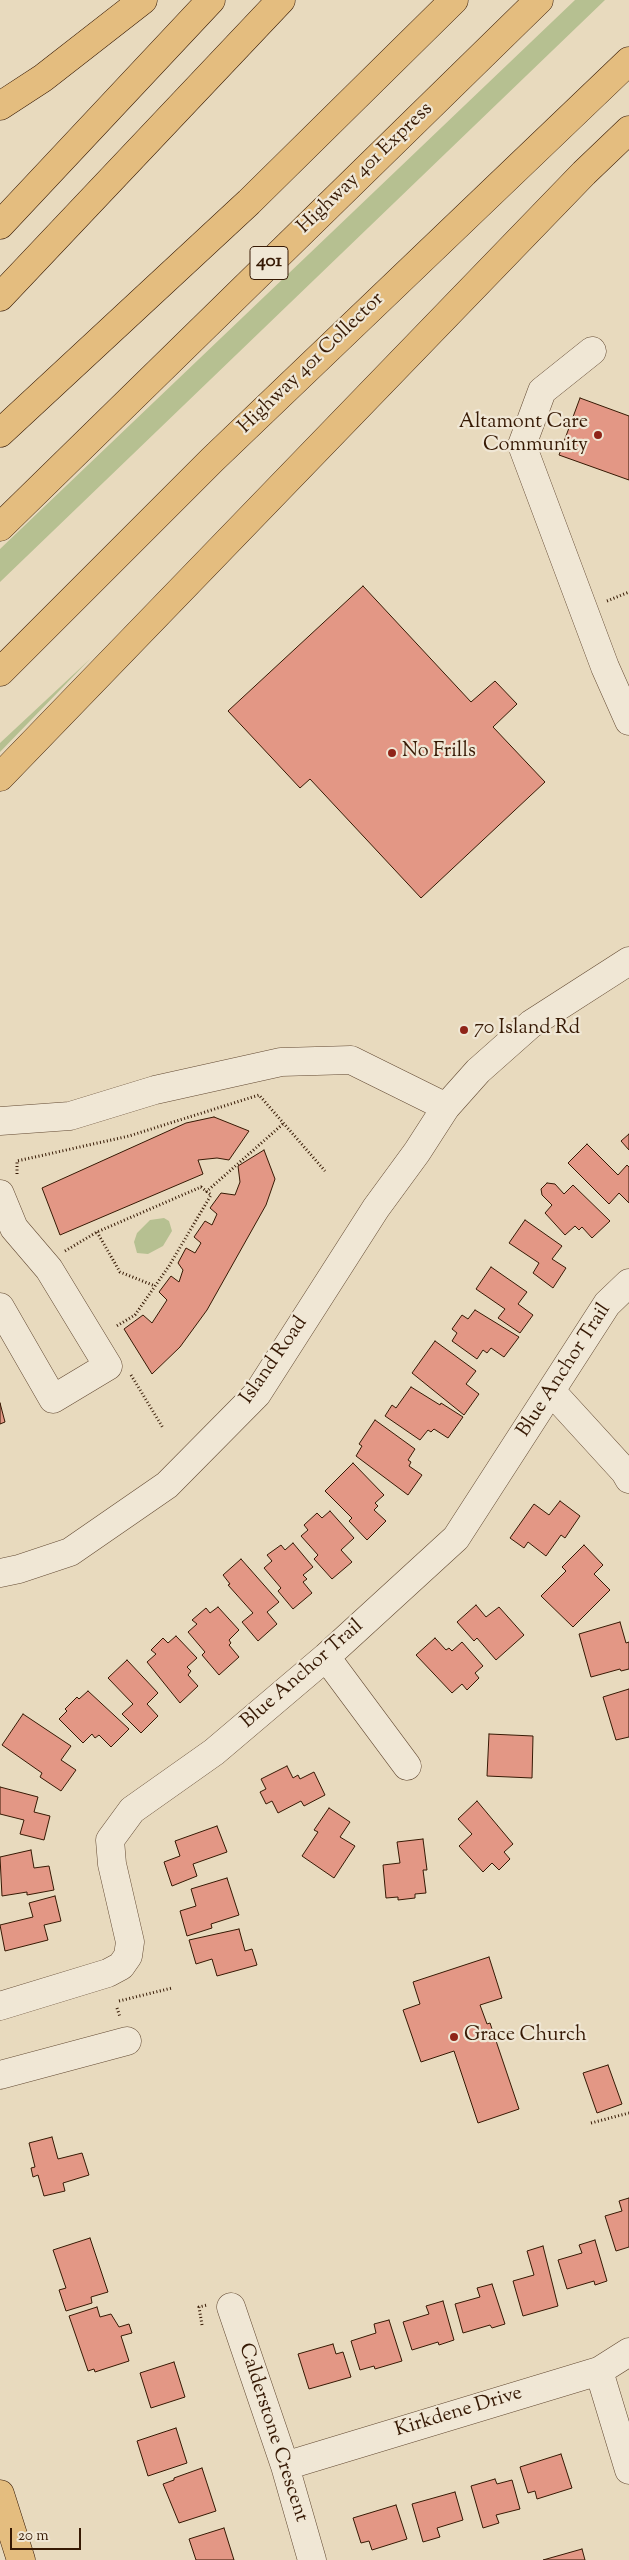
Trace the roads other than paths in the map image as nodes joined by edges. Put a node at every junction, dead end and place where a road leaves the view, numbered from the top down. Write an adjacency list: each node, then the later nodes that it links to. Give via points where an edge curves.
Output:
1 (143, 0): 7 (main road, via 43,78)
2 (210, 0): 9 (main road)
3 (281, 0): 10 (main road)
4 (454, 0): 12 (main road, via 249,202)
5 (538, 0): 13 (main road, Highway 401 Express / 401)
6 (629, 61): 14 (main road, Highway 401 Collector, via 212,460)
7 (0, 106)
8 (629, 130): 16 (main road)
9 (0, 225)
10 (0, 296)
11 (592, 351): 15 (street, via 542,392 522,445 605,667)
12 (0, 433)
13 (0, 527)
14 (0, 672)
15 (629, 721)
16 (0, 777)
17 (629, 961): 18 (street, Island Road, via 531,1024 478,1071)
18 (446, 1107): 19 (street, via 351,1060 282,1062 155,1090 70,1116); 26 (street, Island Road, via 376,1208 257,1394 168,1485 70,1552)
19 (0, 1121)
20 (8, 1186): 21 (street)
21 (7, 1231): 23 (street, via 49,1269 108,1366 53,1399)
22 (629, 1283): 24 (street, Blue Anchor Trail, via 607,1304)
23 (0, 1308)
24 (552, 1392): 25 (street); 27 (street, Blue Anchor Trail, via 456,1538)
25 (629, 1479)
26 (6, 1576)
27 (326, 1657): 28 (street); 29 (street, Blue Anchor Trail, via 214,1752 132,1810 110,1840 112,1864 130,1942 128,1956 121,1966 108,1973)
28 (407, 1766)
29 (0, 2006)
30 (127, 2041): 31 (street)
31 (0, 2075)
32 (231, 2307): 35 (street, Calderstone Crescent)
33 (629, 2352): 34 (street, Kirkdene Drive)
34 (599, 2371): 35 (street, Kirkdene Drive); 36 (street)
35 (285, 2466): 39 (street, Calderstone Crescent)
36 (629, 2470)
37 (0, 2494): 38 (main road)
38 (21, 2560)
39 (312, 2560)

